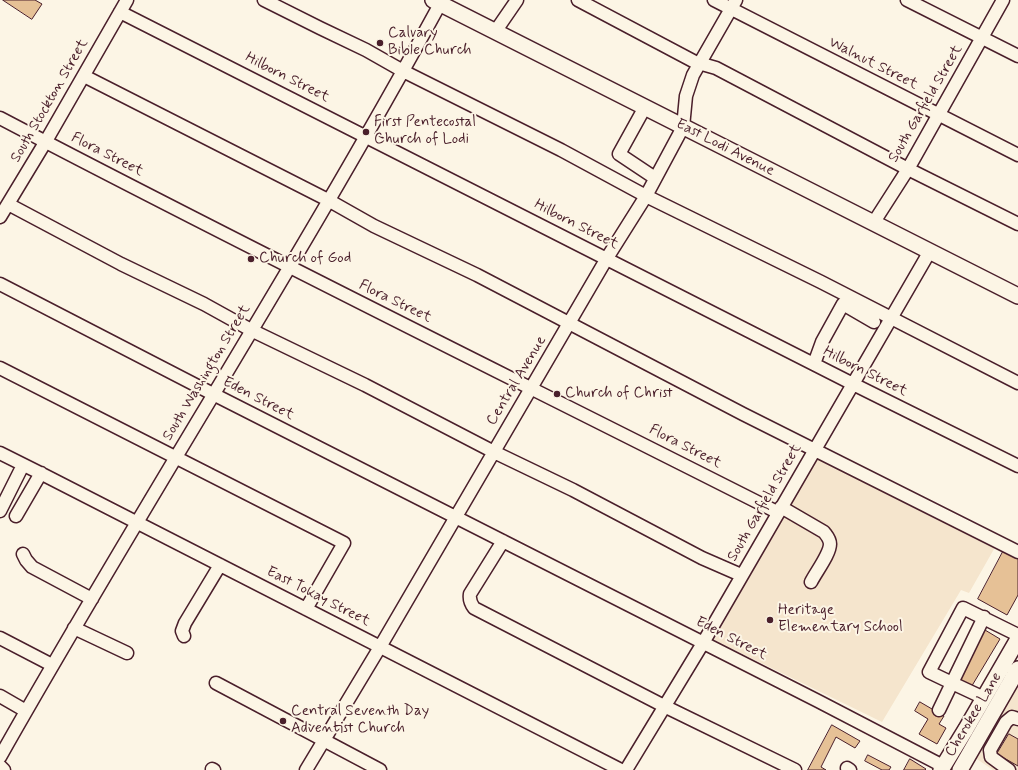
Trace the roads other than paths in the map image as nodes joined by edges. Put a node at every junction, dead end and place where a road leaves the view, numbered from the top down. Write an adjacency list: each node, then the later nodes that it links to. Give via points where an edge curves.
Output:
1 (127, 0): 10 (street, South Stockton Street)
2 (264, 0): 15 (street)
3 (578, 0): 14 (street)
4 (714, 0): 9 (street, Walnut Street)
5 (907, 0): 12 (street)
6 (1003, 0): 12 (street, South Garfield Street)
7 (513, 1): 11 (street)
8 (436, 2): 11 (main road, East Lodi Avenue); 15 (street, South Washington Street)
9 (733, 4): 14 (street, Central Avenue); 18 (street, Walnut Street)
10 (120, 12): 16 (street, South Stockton Street); 21 (street, Hilborn Street)
11 (495, 32): 17 (main road, East Lodi Avenue)
12 (982, 38): 13 (street); 18 (street, South Garfield Street)
13 (1018, 56)
14 (700, 64): 20 (street, Central Avenue, via 693,75 686,96); 24 (street, via 716,68)
15 (403, 71): 21 (street, South Washington Street); 26 (street, via 561,150)
16 (84, 76): 22 (street, South Stockton Street); 27 (street)
17 (645, 107): 20 (main road, East Lodi Avenue); 25 (street, via 619,154)
18 (939, 116): 23 (street, Walnut Street); 24 (street, South Garfield Street)
19 (0, 118): 22 (street, Flora Street)
20 (683, 127): 25 (street, Central Avenue); 30 (main road, East Lodi Avenue)
21 (365, 136): 27 (street, South Washington Street); 33 (street, Hilborn Street)
22 (46, 141): 28 (street, South Stockton Street); 34 (street, Flora Street)
23 (1018, 155)
24 (908, 169): 30 (street, South Garfield Street); 31 (street)
25 (655, 178): 26 (street, Central Avenue)
26 (646, 196): 33 (street, Central Avenue); 37 (street)
27 (328, 200): 34 (street, South Washington Street); 39 (street, via 374,226 477,275)
28 (8, 204): 29 (street, South Stockton Street); 40 (street)
29 (0, 217)
30 (874, 222): 32 (main road, East Lodi Avenue)
31 (1018, 224)
32 (930, 251): 36 (main road, East Lodi Avenue); 37 (street, South Garfield Street)
33 (607, 258): 39 (street, Central Avenue); 41 (street, Hilborn Street)
34 (288, 267): 40 (street, South Washington Street); 45 (street, Flora Street)
35 (0, 284): 46 (street, Eden Street)
36 (1018, 296)
37 (892, 318): 43 (street); 44 (street, South Garfield Street)
38 (874, 322): 41 (street, via 843,304 822,342)
39 (570, 324): 45 (street, Central Avenue); 47 (street)
40 (251, 330): 46 (street, South Washington Street); 48 (street)
41 (814, 364): 44 (street, Hilborn Street)
42 (0, 368): 50 (street)
43 (1018, 383)
44 (853, 384): 47 (street, South Garfield Street); 52 (street, Hilborn Street)
45 (532, 388): 48 (street, Central Avenue); 54 (street, Flora Street)
46 (213, 394): 50 (street, South Washington Street); 57 (street, Eden Street)
47 (815, 450): 54 (street, South Garfield Street); 60 (street)
48 (494, 452): 57 (street, Central Avenue); 63 (street, via 573,490 702,558)
49 (0, 453): 51 (street, East Tokay Street)
50 (176, 458): 58 (street, South Washington Street); 66 (street, via 344,543)
51 (24, 465): 53 (street, East Tokay Street); 55 (street)
52 (1018, 466)
53 (41, 473): 56 (street); 58 (street, East Tokay Street)
54 (779, 510): 63 (street, South Garfield Street); 64 (street, Flora Street, via 824,532 828,538 830,544 827,553)
55 (0, 511)
56 (16, 516)
57 (456, 517): 59 (street, Eden Street); 74 (street, Central Avenue)
58 (137, 523): 62 (street, East Tokay Street); 65 (street, South Washington Street)
59 (503, 541): 73 (street, Eden Street); 82 (street, via 470,594 474,608)
60 (1018, 552)
61 (23, 554): 65 (street, via 32,567)
62 (220, 565): 66 (street, East Tokay Street); 70 (street, via 185,623 182,632)
63 (741, 575): 73 (street, South Garfield Street)
64 (811, 582)
65 (92, 599): 68 (street, South Washington Street)
66 (306, 608): 74 (street, East Tokay Street)
67 (984, 617): 69 (street); 79 (street); 79 (street, via 963,608 929,672)
68 (74, 628): 75 (street); 76 (street, South Washington Street)
69 (1018, 635)
70 (184, 636)
71 (0, 638): 76 (street)
72 (1018, 639): 81 (main road, Cherokee Lane)
73 (703, 642): 82 (street, South Garfield Street); 89 (street, Eden Street)
74 (380, 647): 86 (street, Central Avenue); 93 (street, East Tokay Street)
75 (127, 653)
76 (52, 665): 84 (street, South Washington Street)
77 (1018, 669): 96 (main road, Cherokee Lane)
78 (216, 683): 86 (street)
79 (952, 683): 81 (street); 83 (street)
80 (0, 696): 84 (street)
81 (984, 698): 89 (main road, Cherokee Lane)
82 (664, 706): 94 (street, South Garfield Street); 95 (street)
83 (939, 710)
84 (26, 711): 87 (street, South Washington Street)
85 (1018, 720): 97 (street, via 1012,718 1006,722 990,750 991,757)
86 (323, 741): 91 (street, Central Avenue); 92 (street)
87 (0, 757)
88 (0, 766): 90 (street)
89 (942, 768)
90 (4, 770)
91 (306, 770)
92 (380, 770)
93 (621, 770)
94 (626, 770)
95 (795, 770)
96 (960, 770)
97 (1009, 770)

